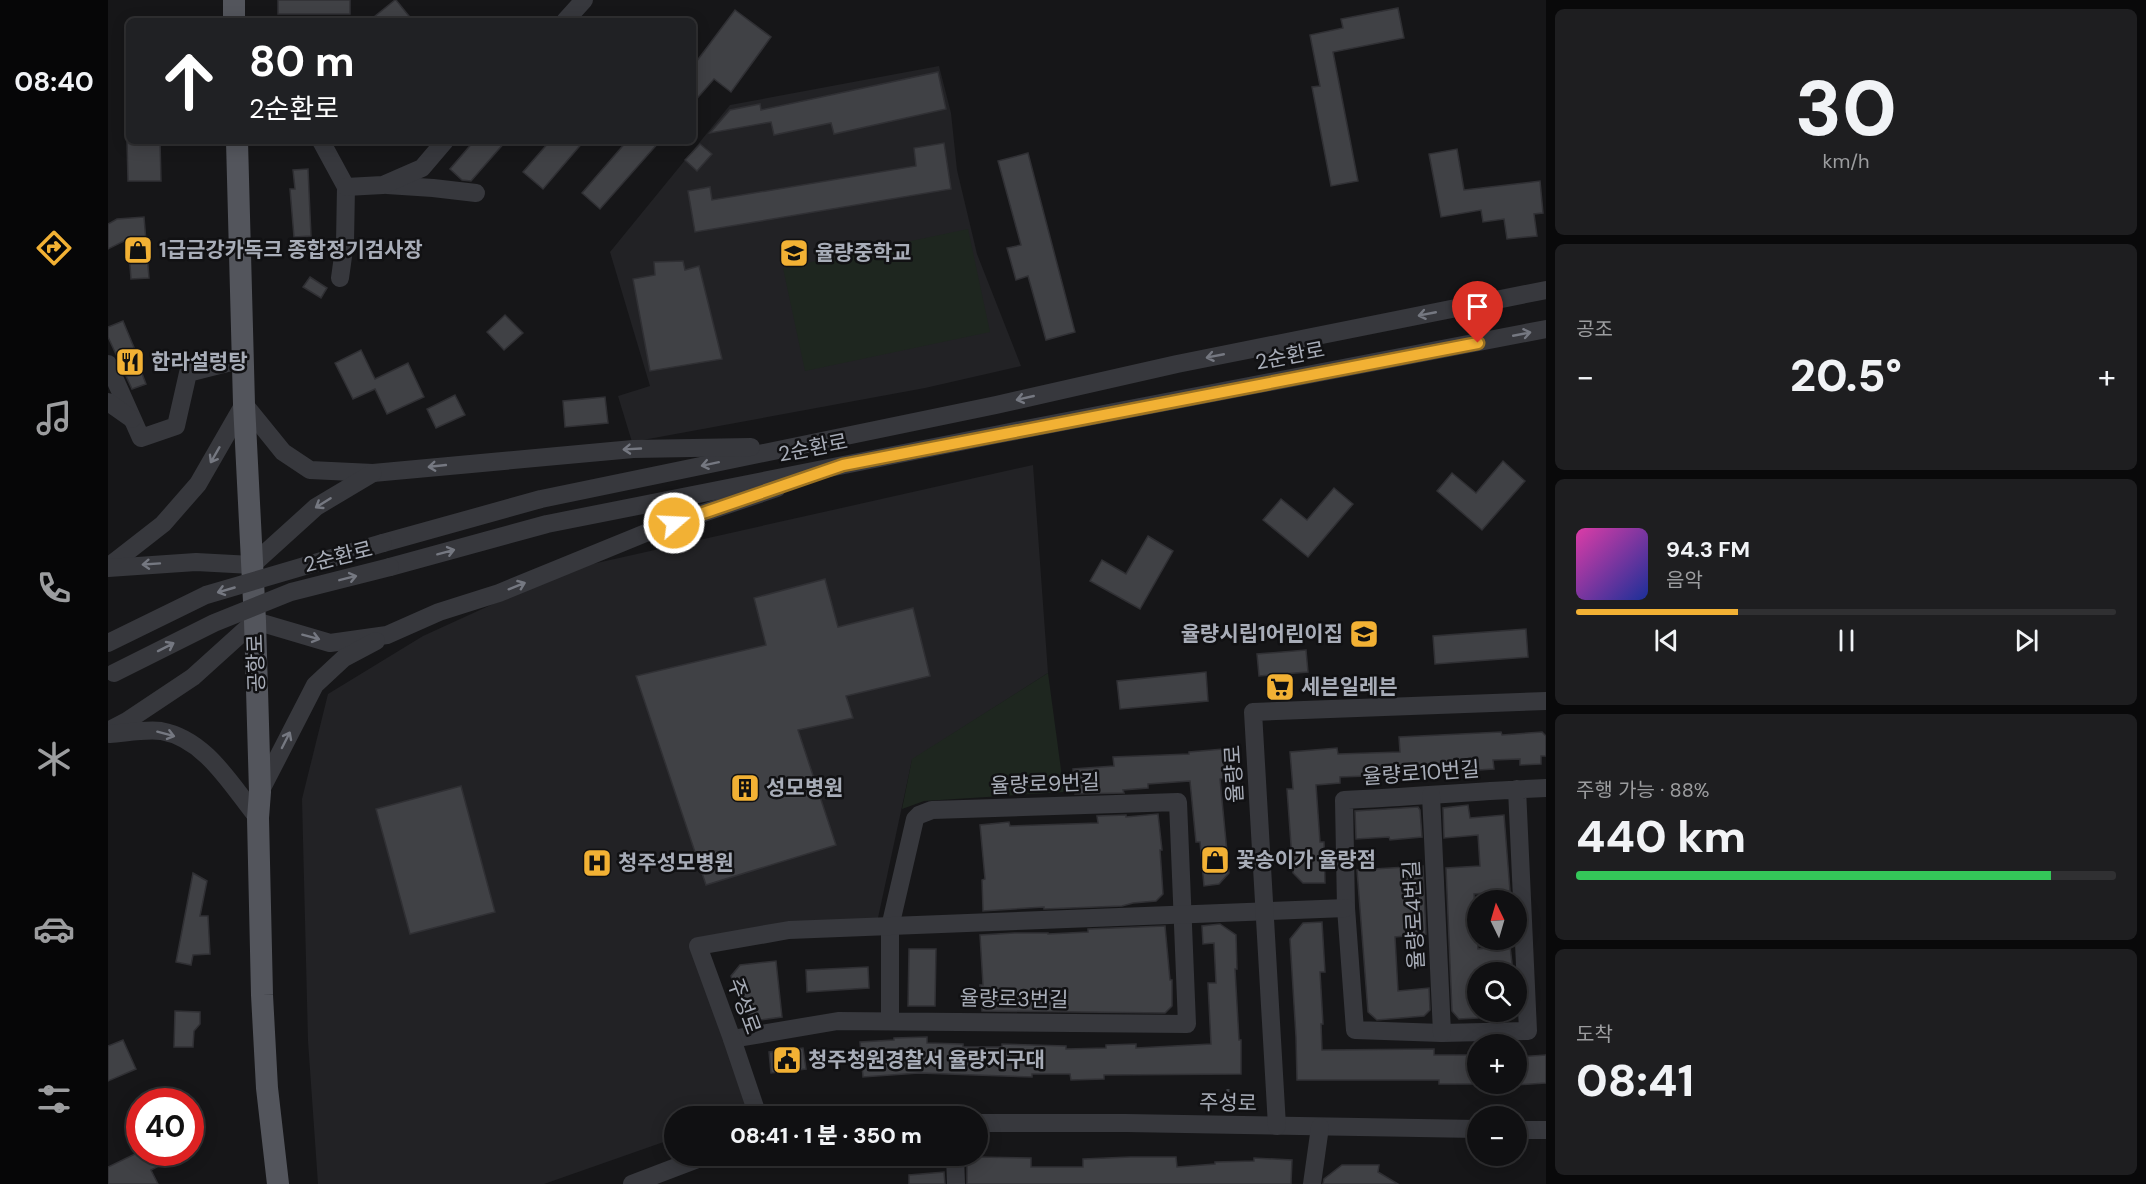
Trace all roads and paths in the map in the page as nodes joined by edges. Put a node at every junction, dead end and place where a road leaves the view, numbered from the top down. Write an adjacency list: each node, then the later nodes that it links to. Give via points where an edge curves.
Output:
1 (234, 0): 3 (main road)
2 (584, 0): 4 (street)
3 (234, 18)
4 (568, 18)
5 (237, 144): 14 (main road, 공항로)
6 (323, 144): 9 (street)
7 (442, 144): 8 (street, via 422,168)
8 (383, 185): 9 (street); 10 (street)
9 (346, 187): 11 (street)
10 (476, 193)
11 (340, 278)
12 (1546, 290): 19 (street, 2순환로, one-way to 19)
13 (1546, 330): 20 (street, 2순환로, one-way to 13)
14 (243, 359): 17 (main road, 공항로); 18 (street, via 188,373 176,426 141,438)
15 (108, 364): 18 (street)
16 (108, 402): 18 (street)
17 (244, 404): 21 (street, via 284,452 310,470); 22 (main road, 공항로); 23 (street, one-way to 23, via 198,484 163,524)
18 (132, 419)
19 (795, 446): 21 (street, one-way to 21, via 633,449); 26 (street, 2순환로, one-way to 26, bridge, via 541,499 383,543 206,595)
20 (843, 465): 25 (street, one-way to 20, via 653,530); 27 (street, 2순환로, one-way to 20, bridge, via 213,623 291,592 547,524)
21 (373, 472): 22 (street, one-way to 22, via 316,507)
22 (252, 565): 23 (street, one-way to 23, via 196,562); 24 (main road, 공항로)
23 (108, 568)
24 (255, 621): 25 (street, one-way to 25, via 330,643); 29 (street, via 193,677); 32 (main road, 공항로)
25 (387, 635): 32 (street, one-way to 25, via 315,685 344,658)
26 (108, 644)
27 (111, 675)
28 (1546, 701): 36 (street, 율량로, via 1253,712)
29 (108, 732): 34 (street, one-way to 34, via 160,731 191,742 210,758)
30 (1546, 788): 31 (street, 율량로10번길)
31 (1517, 789): 33 (street, 율량로10번길); 40 (street)
32 (260, 792): 34 (main road, 공항로)
33 (1431, 795): 35 (street, 율량로10번길, via 1344,800); 41 (street, 율량로4번길)
34 (258, 818): 54 (main road, 공항로, via 267,1088)
35 (1346, 908): 36 (street); 41 (street, via 1355,1030)
36 (1264, 911): 37 (street); 47 (street, 율량로)
37 (1181, 914): 38 (street); 38 (street, 율량로9번길, via 1178,802 932,810 915,819); 39 (street, 율량로3번길, via 1187,1024)
38 (890, 927): 39 (street); 42 (street, 주성로, via 789,930 698,946)
39 (890, 1020): 42 (street, 율량로3번길, via 838,1021)
40 (1537, 1032): 41 (street)
41 (1442, 1033)
42 (732, 1039): 45 (street, 주성로)
43 (1228, 1089): 44 (path)
44 (1228, 1104)
45 (755, 1106)
46 (988, 1123): 47 (street, 주성로)
47 (1277, 1126): 48 (street, 주성로)
48 (1320, 1127): 49 (street, 주성로); 57 (street)
49 (1467, 1129)
50 (1527, 1130): 51 (street)
51 (1546, 1130)
52 (679, 1166): 55 (street)
53 (955, 1166): 56 (street)
54 (278, 1184)
55 (632, 1184)
56 (956, 1184)
57 (1312, 1184)

